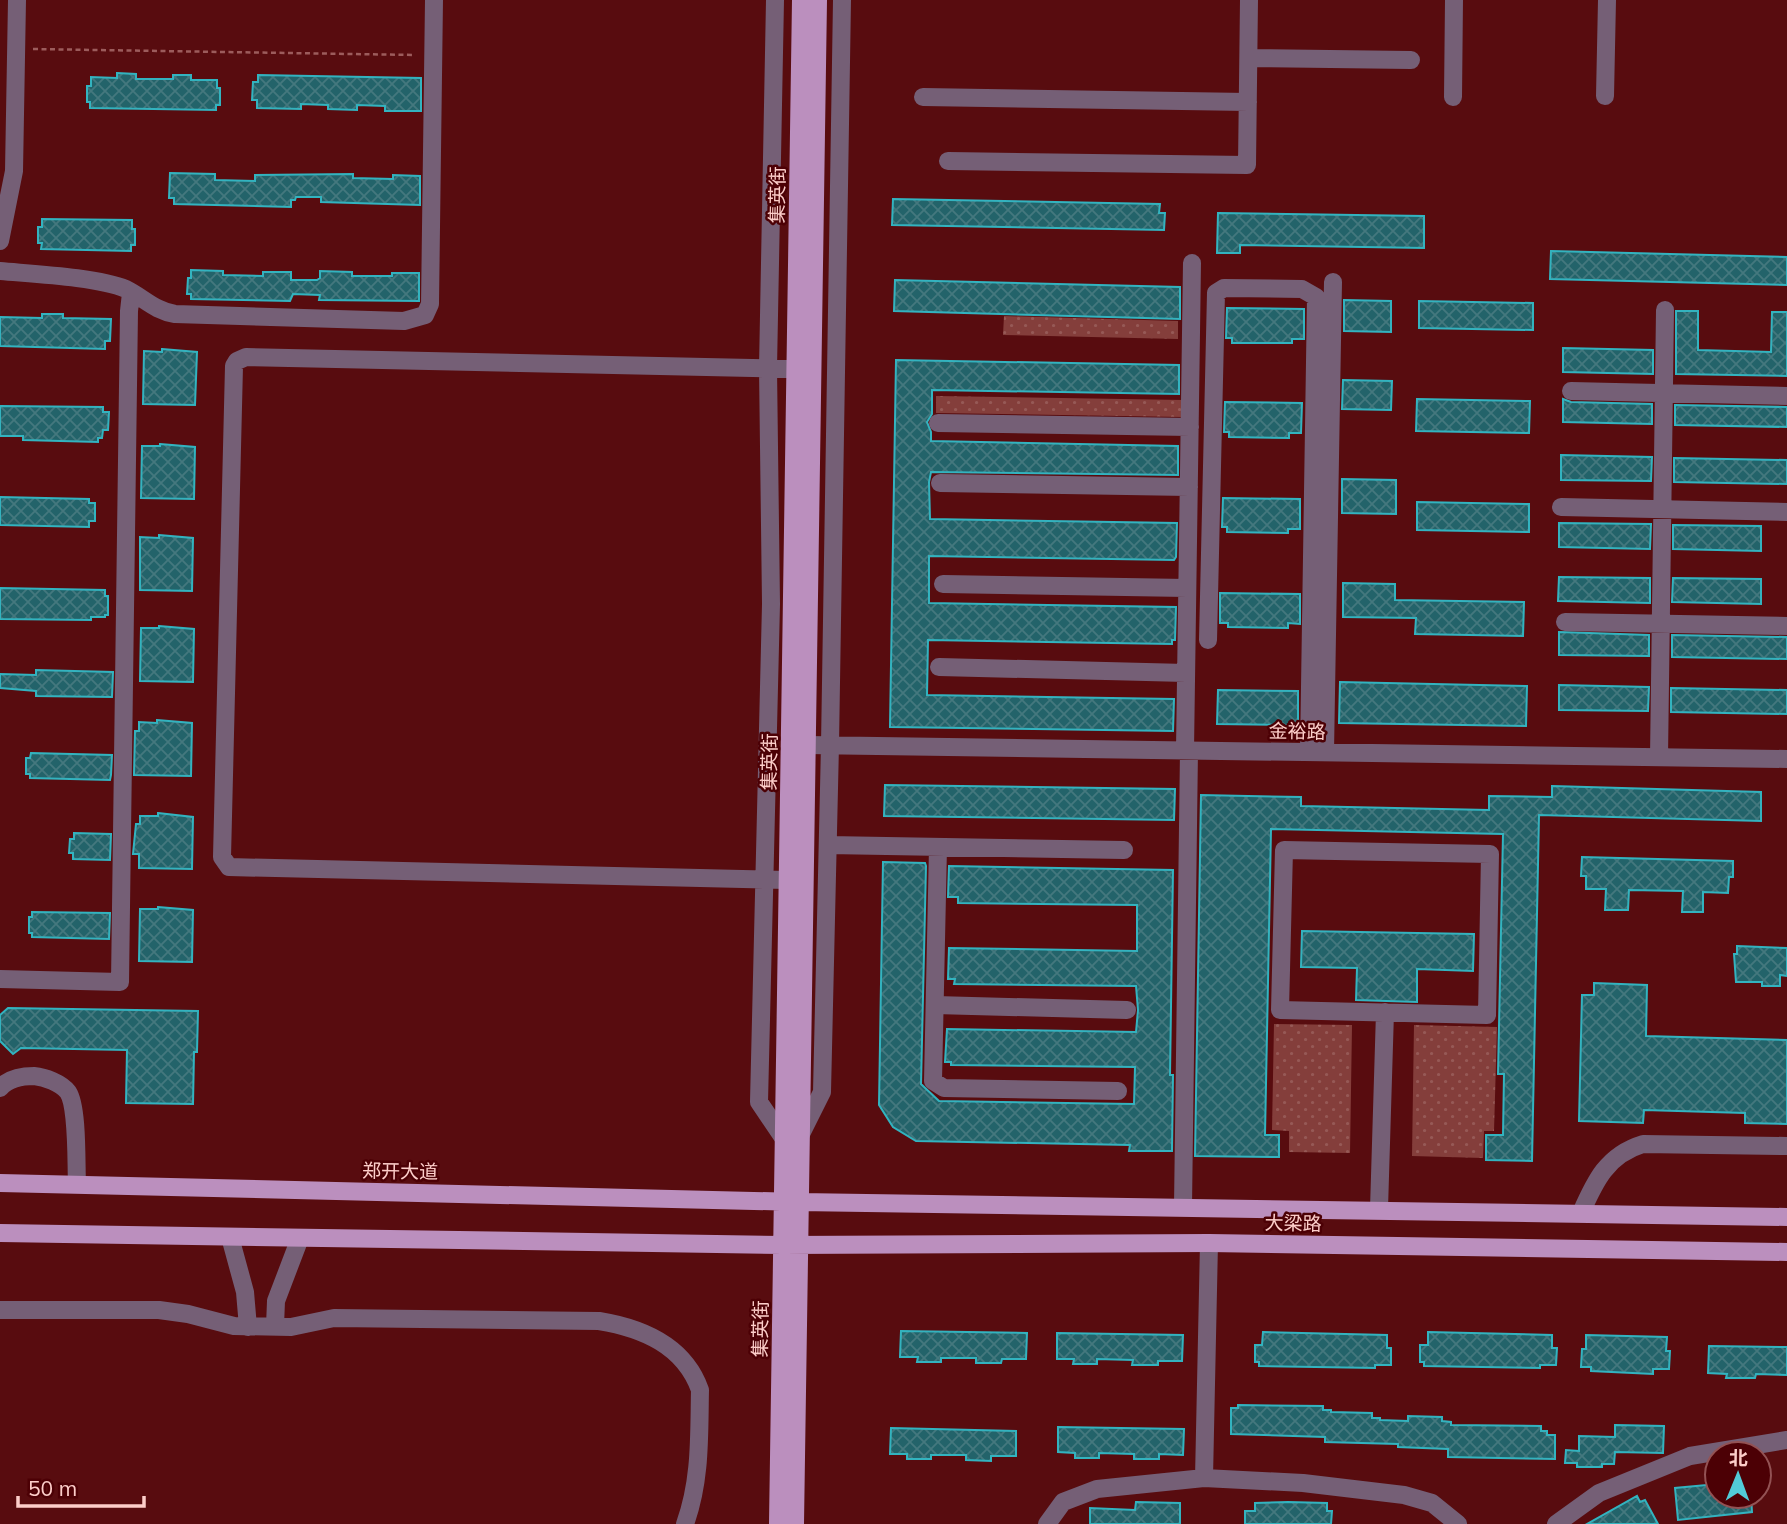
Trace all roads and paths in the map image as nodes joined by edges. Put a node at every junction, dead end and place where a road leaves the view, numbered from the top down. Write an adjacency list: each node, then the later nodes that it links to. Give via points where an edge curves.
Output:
1 (17, 0): 10 (street)
2 (434, 0): 11 (street)
3 (775, 0): 25 (street)
4 (801, 0): 26 (main road, 集英街)
5 (818, 0): 45 (main road, 集英街)
6 (842, 0): 46 (street)
7 (1249, 0): 12 (street)
8 (1454, 0): 16 (street)
9 (1607, 0): 14 (street)
10 (16, 49): 11 (path); 19 (street, via 14,171)
11 (433, 55): 23 (street, via 430,304 425,315 404,321 175,314)
12 (1249, 58): 13 (street); 17 (street)
13 (1411, 60)
14 (1605, 96)
15 (923, 97): 17 (street)
16 (1453, 97)
17 (1248, 102): 18 (street, via 1247,165)
18 (948, 160)
19 (0, 241)
20 (1192, 263): 31 (street)
21 (0, 271): 23 (street, via 98,282)
22 (1333, 282): 48 (street)
23 (131, 293): 56 (street, via 120,982)
24 (1665, 310): 28 (street)
25 (768, 368): 26 (street); 54 (street, via 771,604); 54 (street, via 260,357 237,361 222,857 229,867)
26 (795, 369): 55 (main road, 集英街)
27 (1571, 391): 28 (street)
28 (1664, 393): 29 (street); 35 (street)
29 (1787, 396)
30 (938, 423): 31 (street)
31 (1190, 427): 33 (street)
32 (940, 483): 33 (street)
33 (1189, 486): 38 (street)
34 (1561, 507): 35 (street)
35 (1663, 509): 36 (street); 40 (street)
36 (1787, 512)
37 (943, 584): 38 (street)
38 (1187, 588): 44 (street)
39 (1565, 622): 40 (street)
40 (1661, 624): 41 (street); 49 (street)
41 (1787, 626)
42 (1208, 640): 48 (street, via 1216,293 1224,288 1302,289 1316,297)
43 (939, 667): 44 (street)
44 (1186, 673): 47 (street)
45 (807, 744): 46 (street, 金裕路); 62 (main road, 集英街)
46 (830, 745): 47 (street, 金裕路); 51 (street)
47 (1187, 750): 48 (street, 金裕路); 67 (street)
48 (1317, 752): 49 (street, 金裕路)
49 (1659, 757): 50 (street, 金裕路)
50 (1787, 759)
51 (828, 845): 52 (street); 62 (street, via 822,1092)
52 (938, 847): 53 (street); 57 (street)
53 (1124, 850)
54 (765, 880): 55 (street); 62 (street, via 758,1102)
55 (788, 880): 62 (main road, 集英街)
56 (0, 979)
57 (935, 1005): 58 (street); 61 (street, via 933,1081 944,1088)
58 (1127, 1010)
59 (1385, 1013): 59 (street, via 1280,1010 1283,850 1490,854 1487,1014); 68 (street)
60 (1, 1085): 65 (street, via 36,1076 67,1091)
61 (1118, 1091)
62 (792, 1137): 66 (main road, 集英街)
63 (1787, 1146): 69 (street, via 1643,1144 1625,1149 1600,1176)
64 (0, 1182): 65 (main road, 郑开大道)
65 (77, 1184): 66 (main road, 郑开大道)
66 (791, 1201): 67 (main road, 大梁路); 75 (main road, 集英街)
67 (1183, 1207): 68 (main road, 大梁路)
68 (1379, 1209): 69 (main road, 大梁路)
69 (1581, 1213): 70 (main road, 大梁路)
70 (1787, 1217)
71 (0, 1233): 72 (main road)
72 (230, 1237): 73 (main road); 78 (street, via 245,1292)
73 (300, 1238): 75 (main road); 79 (street, via 276,1301)
74 (1209, 1243): 75 (main road, 大梁路); 76 (main road, 大梁路); 81 (street)
75 (790, 1245): 84 (main road, 集英街); 85 (main road, 集英街)
76 (1787, 1252)
77 (0, 1310): 78 (street, via 159,1310)
78 (248, 1326): 79 (street)
79 (275, 1326): 83 (street, via 334,1318 599,1321 643,1331 678,1355 700,1390 698,1474)
80 (1787, 1440): 82 (street, via 1690,1456 1599,1493)
81 (1204, 1478): 86 (street, via 1087,1492 1063,1502); 87 (street, via 1404,1495 1432,1503)
82 (1565, 1522)
83 (685, 1524)
84 (778, 1524)
85 (794, 1524)
86 (1047, 1524)
87 (1458, 1524)

